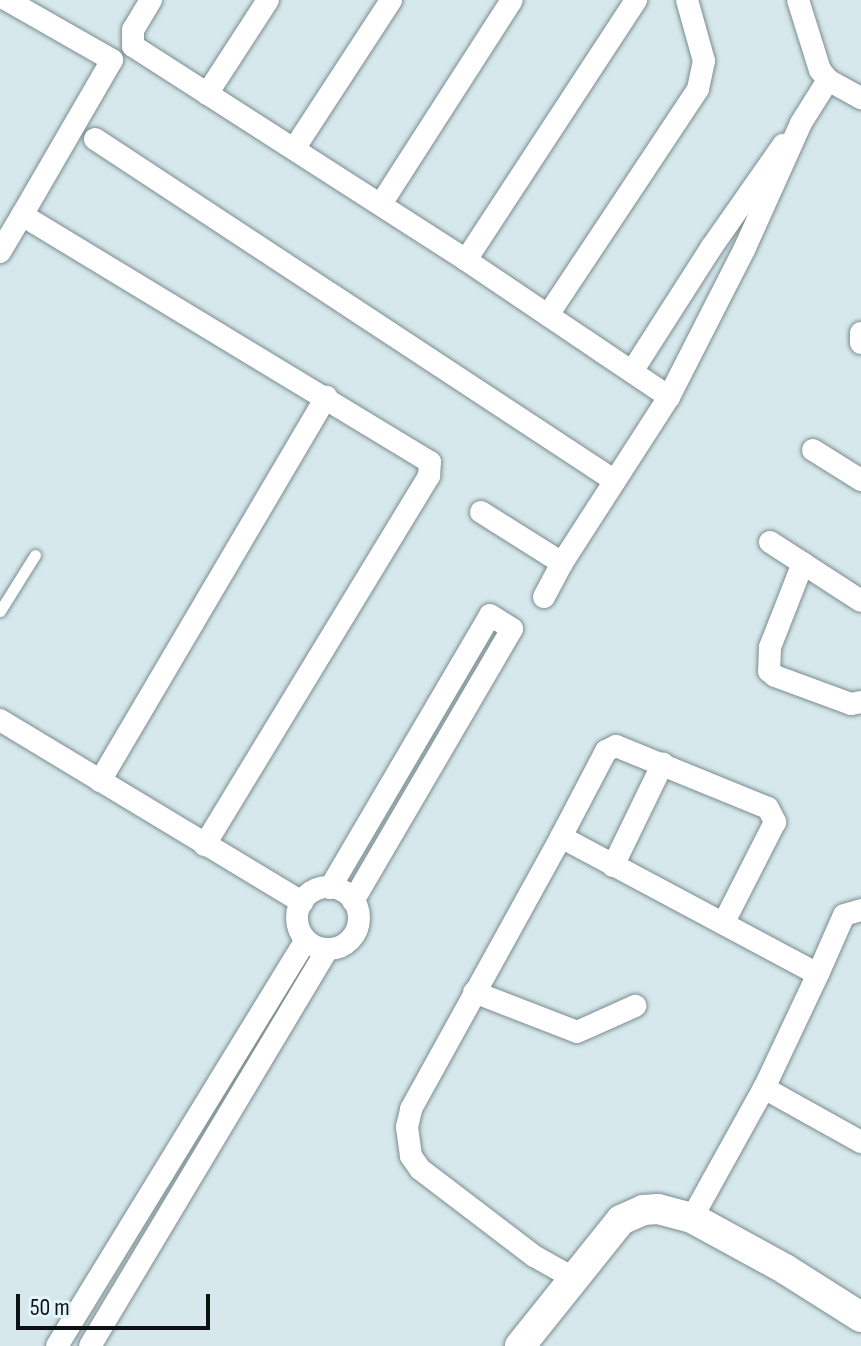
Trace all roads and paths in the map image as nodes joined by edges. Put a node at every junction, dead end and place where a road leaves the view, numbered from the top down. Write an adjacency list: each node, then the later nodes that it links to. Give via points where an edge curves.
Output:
1 (7, 0): 9 (street); 17 (street, via 112,60)
2 (151, 0): 11 (street, via 133,30 133,46)
3 (268, 0): 11 (street)
4 (391, 0): 15 (street)
5 (512, 0): 16 (street)
6 (636, 0): 19 (street)
7 (687, 0): 20 (street, via 704,61 698,89)
8 (798, 0): 10 (street, via 814,59)
9 (0, 11)
10 (828, 80): 12 (street); 13 (street)
11 (207, 94): 15 (street)
12 (861, 98)
13 (801, 123): 23 (street, via 747,194); 25 (street)
14 (95, 139): 28 (street)
15 (294, 149): 16 (street)
16 (381, 204): 19 (street)
17 (22, 215): 18 (street); 24 (street)
18 (0, 252)
19 (466, 260): 20 (street)
20 (548, 315): 23 (street)
21 (861, 333): 22 (street)
22 (861, 343)
23 (633, 370): 25 (street)
24 (326, 397): 40 (street); 42 (street, via 426,457 431,468)
25 (669, 397): 28 (street)
26 (813, 450): 27 (street)
27 (861, 480)
28 (615, 481): 32 (street)
29 (481, 512): 32 (street)
30 (770, 542): 33 (street)
31 (35, 555): 36 (lane)
32 (562, 563): 34 (street)
33 (803, 563): 35 (street); 37 (street, via 770,647 769,671 851,704)
34 (544, 597)
35 (861, 601)
36 (0, 611)
37 (861, 702)
38 (0, 720): 40 (street)
39 (663, 763): 41 (street, via 621,746 606,751); 43 (street); 48 (street, via 774,813 775,822)
40 (100, 781): 42 (street)
41 (561, 837): 43 (street); 52 (street)
42 (205, 845): 46 (street)
43 (613, 866): 48 (street)
44 (330, 888): 45 (street); 45 (street, via 490,615 512,629); 46 (street, via 319,889)
45 (353, 901): 50 (street, via 359,914 355,935)
46 (302, 902): 49 (street, via 298,923)
47 (861, 910): 51 (street, via 844,915)
48 (723, 924): 51 (street)
49 (306, 940): 50 (street); 59 (street)
50 (327, 950): 60 (street)
51 (818, 974): 54 (street)
52 (474, 992): 53 (street, via 577,1032); 57 (street, via 411,1109 411,1156 420,1169 521,1246)
53 (635, 1006)
54 (764, 1088): 55 (street); 56 (street)
55 (861, 1142)
56 (692, 1218): 57 (street, via 658,1209 630,1215); 58 (street)
57 (575, 1279): 61 (street)
58 (861, 1317)
59 (57, 1346)
60 (90, 1346)
61 (520, 1346)

